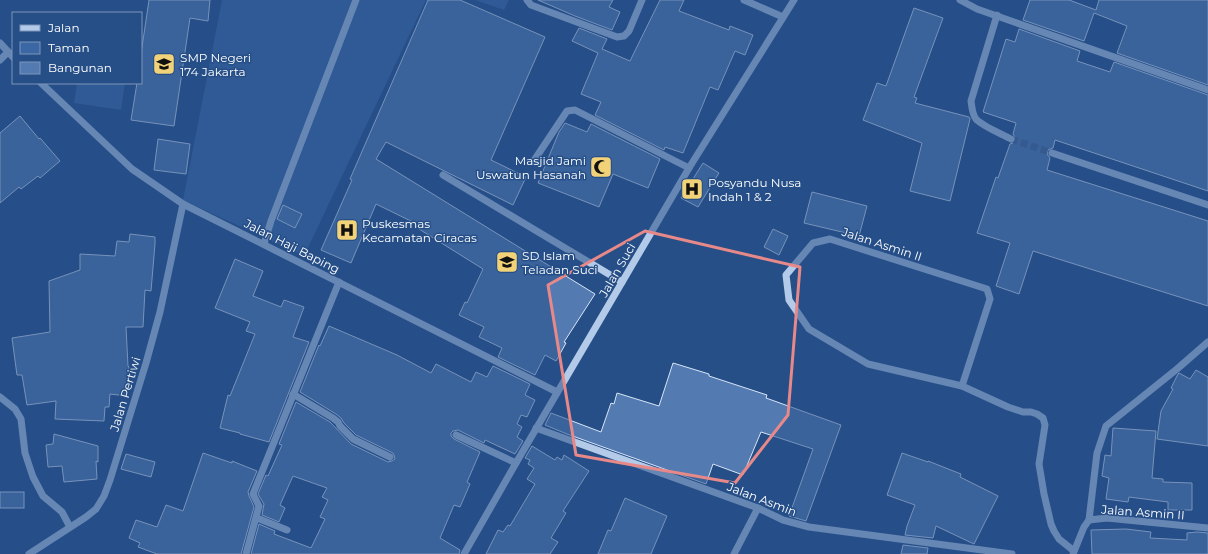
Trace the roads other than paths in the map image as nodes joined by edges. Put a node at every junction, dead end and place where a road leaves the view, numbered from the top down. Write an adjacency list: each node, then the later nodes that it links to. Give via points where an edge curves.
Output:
1 (356, 0): 21 (street)
2 (527, 0): 3 (street, via 531,4 617,37 624,36 629,31)
3 (642, 0)
4 (744, 0): 8 (street)
5 (794, 0): 8 (street, Jalan Suci)
6 (960, 0): 7 (street)
7 (997, 15): 13 (street); 14 (street, via 971,101 972,110 981,123)
8 (783, 17): 17 (street, Jalan Suci)
9 (0, 43): 10 (street)
10 (11, 54): 11 (street)
11 (0, 60)
12 (42, 84): 19 (street, Jalan Haji Baping, via 132,169)
13 (1208, 90)
14 (1011, 139)
15 (1052, 153): 20 (street)
16 (533, 162): 17 (street, via 567,111 575,110)
17 (689, 168): 23 (street, Jalan Suci)
18 (443, 175): 23 (street)
19 (183, 204): 21 (street, Jalan Haji Baping); 36 (street, Jalan Pertiwi, via 160,312 110,480 96,509)
20 (1208, 204)
21 (264, 244): 22 (street, Jalan Haji Baping)
22 (339, 282): 26 (street, Jalan Haji Baping); 27 (street)
23 (622, 282): 26 (street, Jalan Suci)
24 (1208, 342): 35 (street, via 1106,426 1097,453)
25 (962, 386): 25 (street, Jalan Asmin II, via 868,364 809,329 789,300 786,275 813,243 830,239 987,289 990,299); 39 (street, via 1008,407 1031,412 1043,418 1045,425 1039,464 1044,494 1054,531)
26 (557, 392): 29 (street, Jalan Suci)
27 (293, 394): 31 (street, via 333,418 353,439); 34 (street, via 253,494 259,506)
28 (0, 397): 36 (street, via 15,409 21,419 25,453 43,496 62,512)
29 (536, 428): 32 (street, Jalan Suci); 33 (street, Jalan Asmin)
30 (456, 435): 32 (street)
31 (390, 457)
32 (516, 463): 42 (street, Jalan Suci)
33 (758, 508): 43 (street); 44 (street, Jalan Asmin, via 783,520 809,527)
34 (256, 518): 38 (street); 41 (street)
35 (1090, 520): 37 (street, Jalan Asmin II, via 1107,518); 39 (street, Jalan Asmin II, via 1084,527)
36 (70, 527): 40 (street, Jalan Pertiwi)
37 (1208, 528)
38 (286, 530)
39 (1073, 553)
40 (29, 554)
41 (246, 554)
42 (464, 554)
43 (734, 554)
44 (1012, 554)

